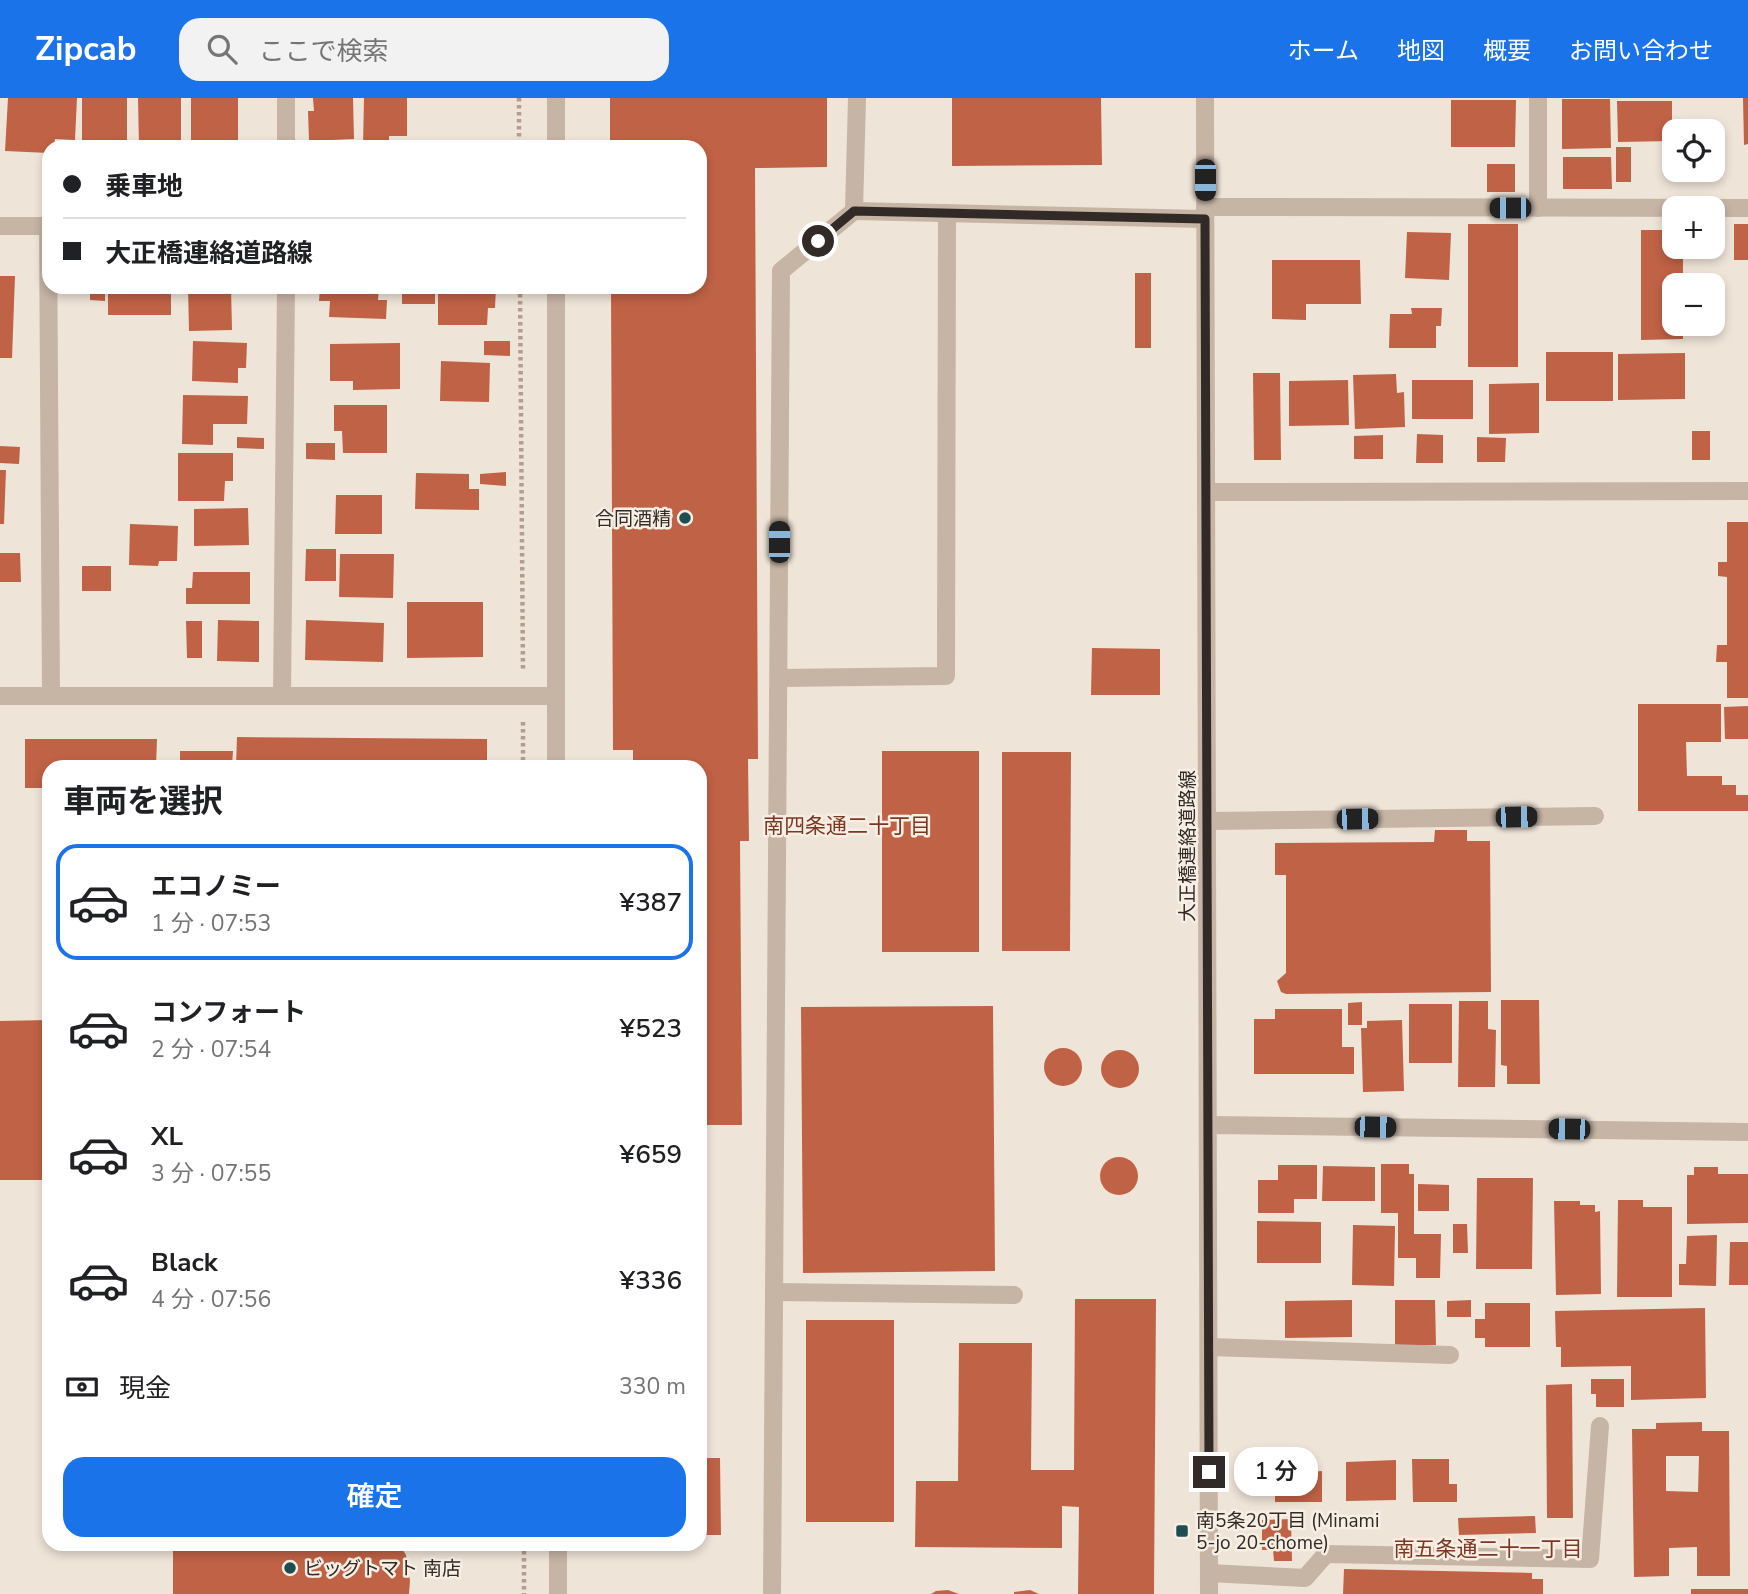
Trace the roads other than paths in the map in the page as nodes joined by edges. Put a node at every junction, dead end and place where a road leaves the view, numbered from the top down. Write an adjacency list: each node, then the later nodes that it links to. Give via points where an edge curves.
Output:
1 (286, 98): 6 (street)
2 (556, 98): 7 (street)
3 (857, 98): 10 (street)
4 (1205, 98): 12 (street, 大正橋連絡道路線)
5 (1538, 98): 8 (street)
6 (286, 140)
7 (556, 140)
8 (1538, 208): 9 (street); 12 (street)
9 (1748, 208)
10 (854, 211): 11 (street); 20 (street, via 781,271)
11 (947, 213): 12 (street); 20 (street, via 946,676)
12 (1205, 213): 19 (street, 大正橋連絡道路線)
13 (0, 226): 14 (street)
14 (42, 226)
15 (49, 294): 22 (street)
16 (286, 294): 23 (street)
17 (556, 294): 24 (street)
18 (1748, 491): 19 (street)
19 (1207, 492): 27 (street, 大正橋連絡道路線)
20 (779, 678): 30 (street)
21 (0, 696): 22 (street)
22 (51, 696): 23 (street)
23 (282, 696): 24 (street)
24 (556, 696): 25 (street)
25 (556, 760)
26 (1595, 816): 27 (street)
27 (1208, 821): 28 (street, 大正橋連絡道路線)
28 (1208, 1125): 29 (street); 32 (street, 大正橋連絡道路線)
29 (1748, 1132)
30 (774, 1292): 31 (street); 38 (street)
31 (1014, 1295)
32 (1209, 1347): 33 (street); 36 (street, 大正橋連絡道路線)
33 (1450, 1355)
34 (1600, 1426): 36 (street, via 1590,1559 1326,1554 1305,1578)
35 (558, 1551): 37 (street)
36 (1209, 1573): 39 (street, 大正橋連絡道路線)
37 (558, 1594)
38 (772, 1594)
39 (1209, 1594)

